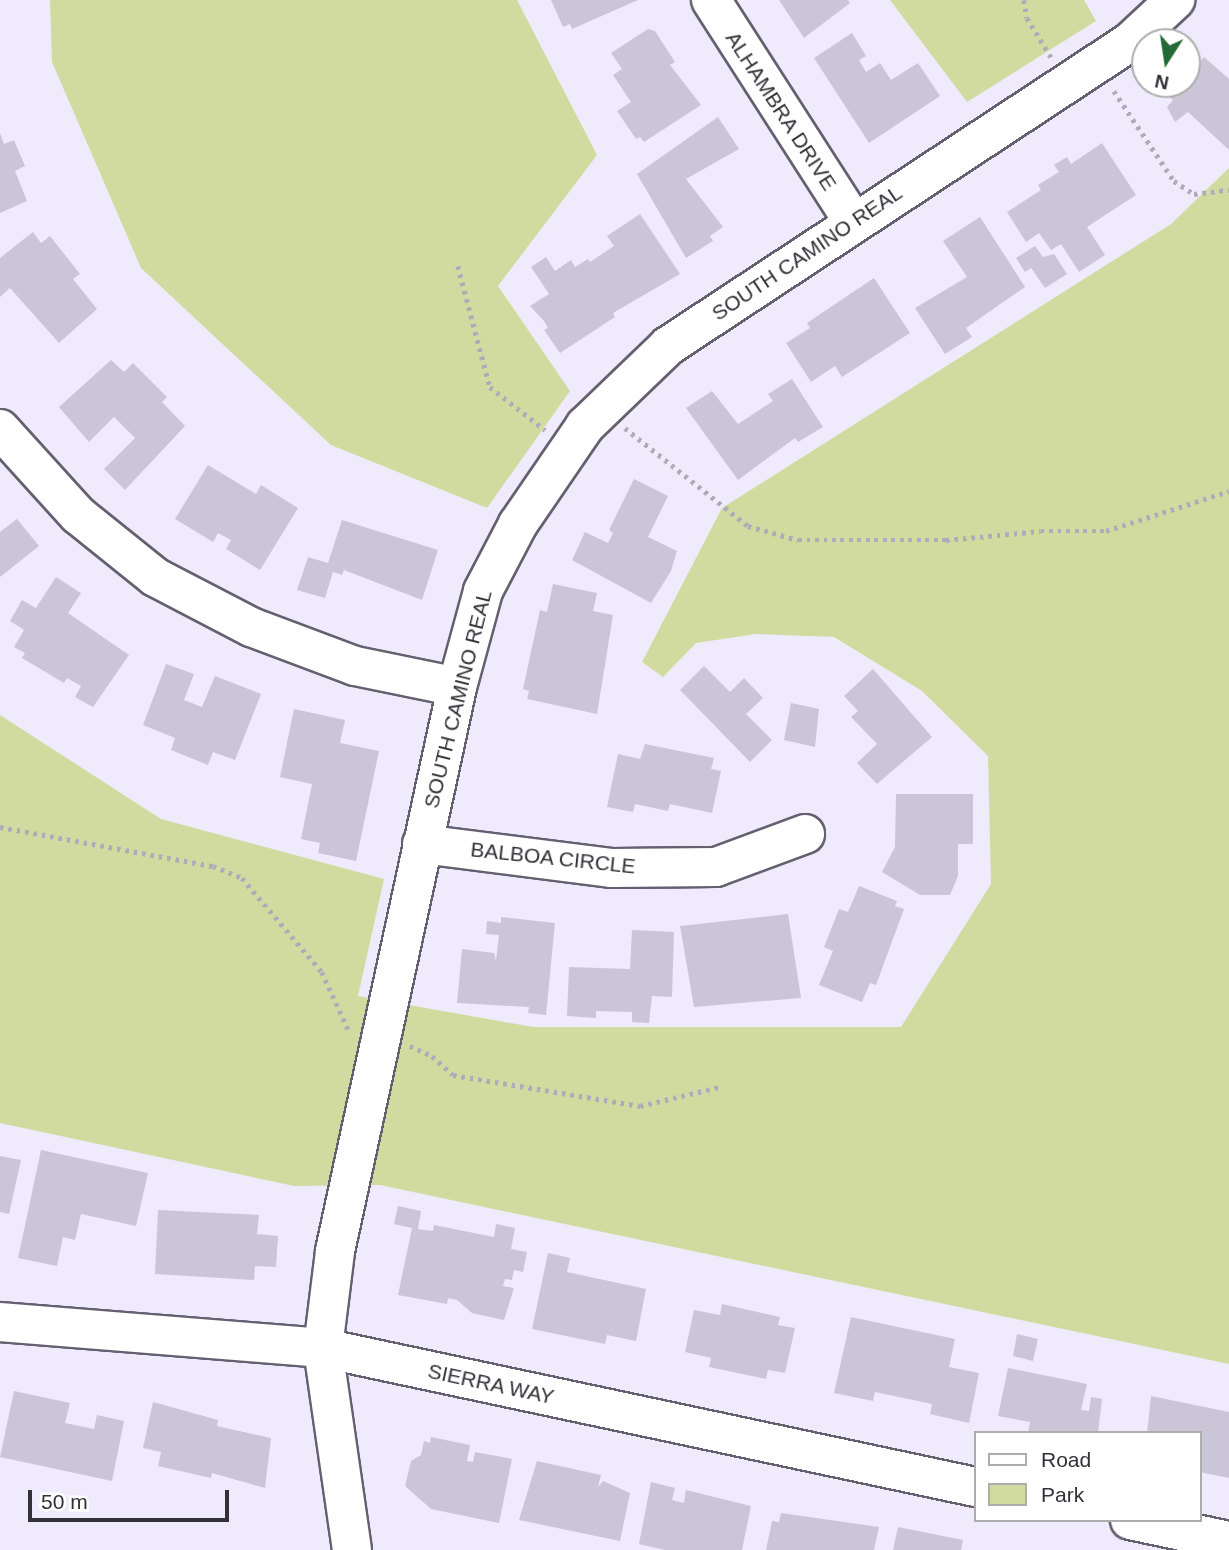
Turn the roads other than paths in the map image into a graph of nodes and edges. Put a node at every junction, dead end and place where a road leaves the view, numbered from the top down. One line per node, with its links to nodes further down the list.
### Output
1 (711, 0): 3 (street, ALHAMBRA DRIVE)
2 (1175, 0): 3 (street, SOUTH CAMINO REAL)
3 (853, 221): 5 (street, SOUTH CAMINO REAL)
4 (0, 429): 5 (street)
5 (457, 687): 7 (street, SOUTH CAMINO REAL)
6 (805, 834): 7 (street, BALBOA CIRCLE)
7 (422, 844): 9 (street, SOUTH CAMINO REAL)
8 (0, 1322): 9 (street, SIERRA WAY)
9 (323, 1348): 10 (street, SIERRA WAY); 13 (street, SOUTH CAMINO REAL)
10 (974, 1487)
11 (1139, 1522): 12 (street)
12 (1229, 1541)
13 (352, 1550)

